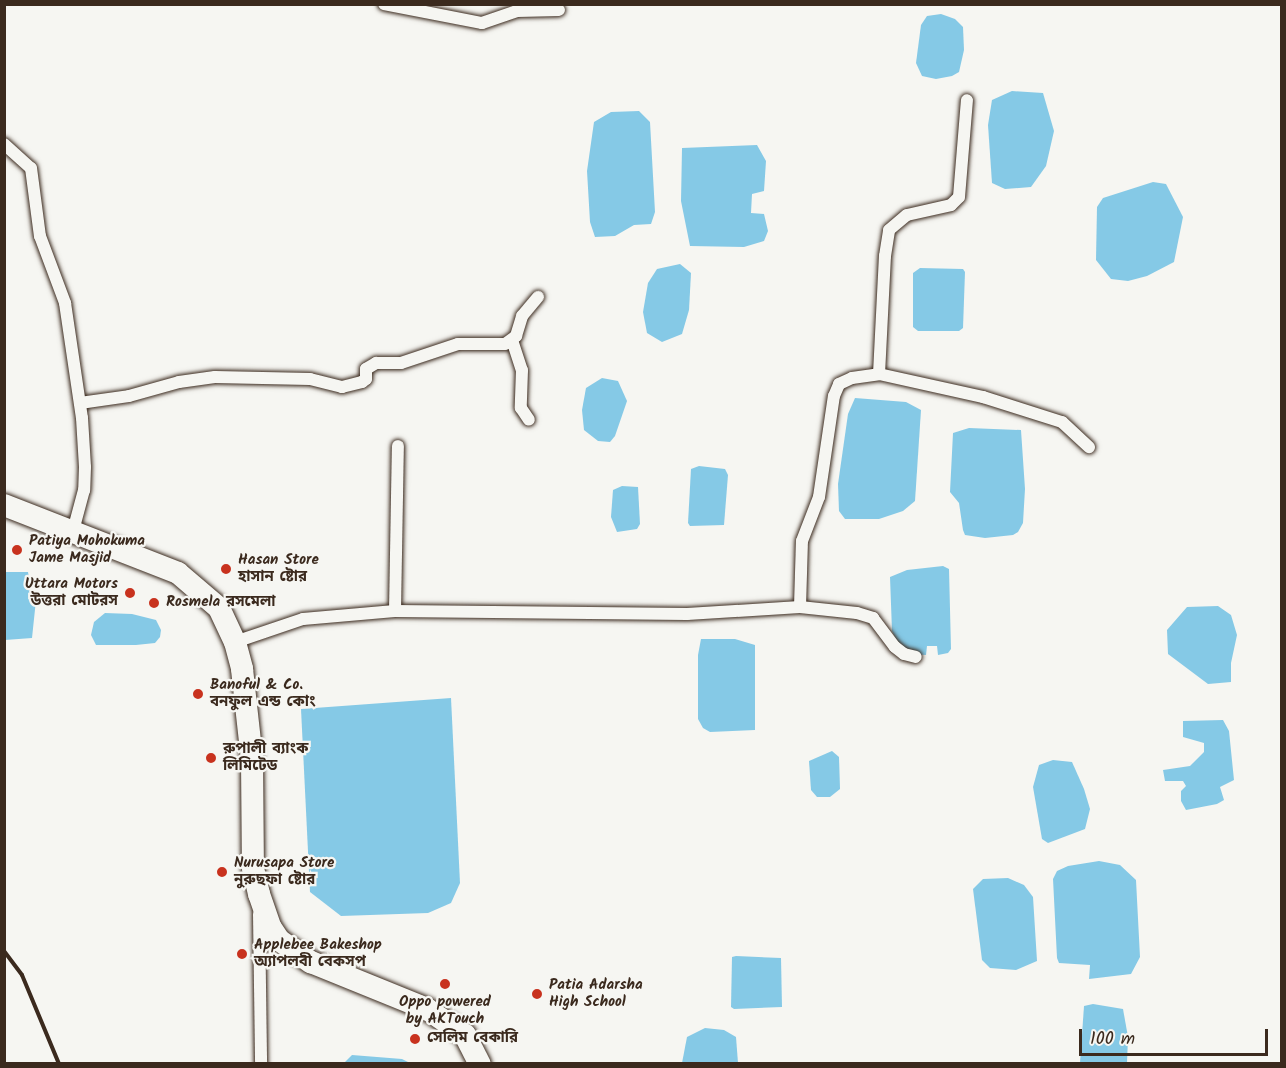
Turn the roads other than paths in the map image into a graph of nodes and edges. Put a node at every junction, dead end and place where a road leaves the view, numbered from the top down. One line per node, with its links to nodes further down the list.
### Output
1 (384, 4): 2 (street)
2 (559, 10)
3 (968, 100): 7 (street)
4 (4, 144): 8 (street)
5 (538, 297): 6 (street)
6 (512, 340): 8 (street); 9 (street)
7 (879, 374): 11 (street); 14 (street)
8 (80, 403): 13 (street)
9 (530, 420)
10 (398, 446): 15 (street)
11 (1089, 447)
12 (4, 505): 13 (highway)
13 (73, 531): 16 (highway)
14 (800, 608): 15 (street); 17 (street)
15 (395, 611): 16 (street)
16 (235, 642): 18 (highway)
17 (916, 657)
18 (259, 894): 19 (street); 20 (highway)
19 (261, 1064)
20 (480, 1064)

